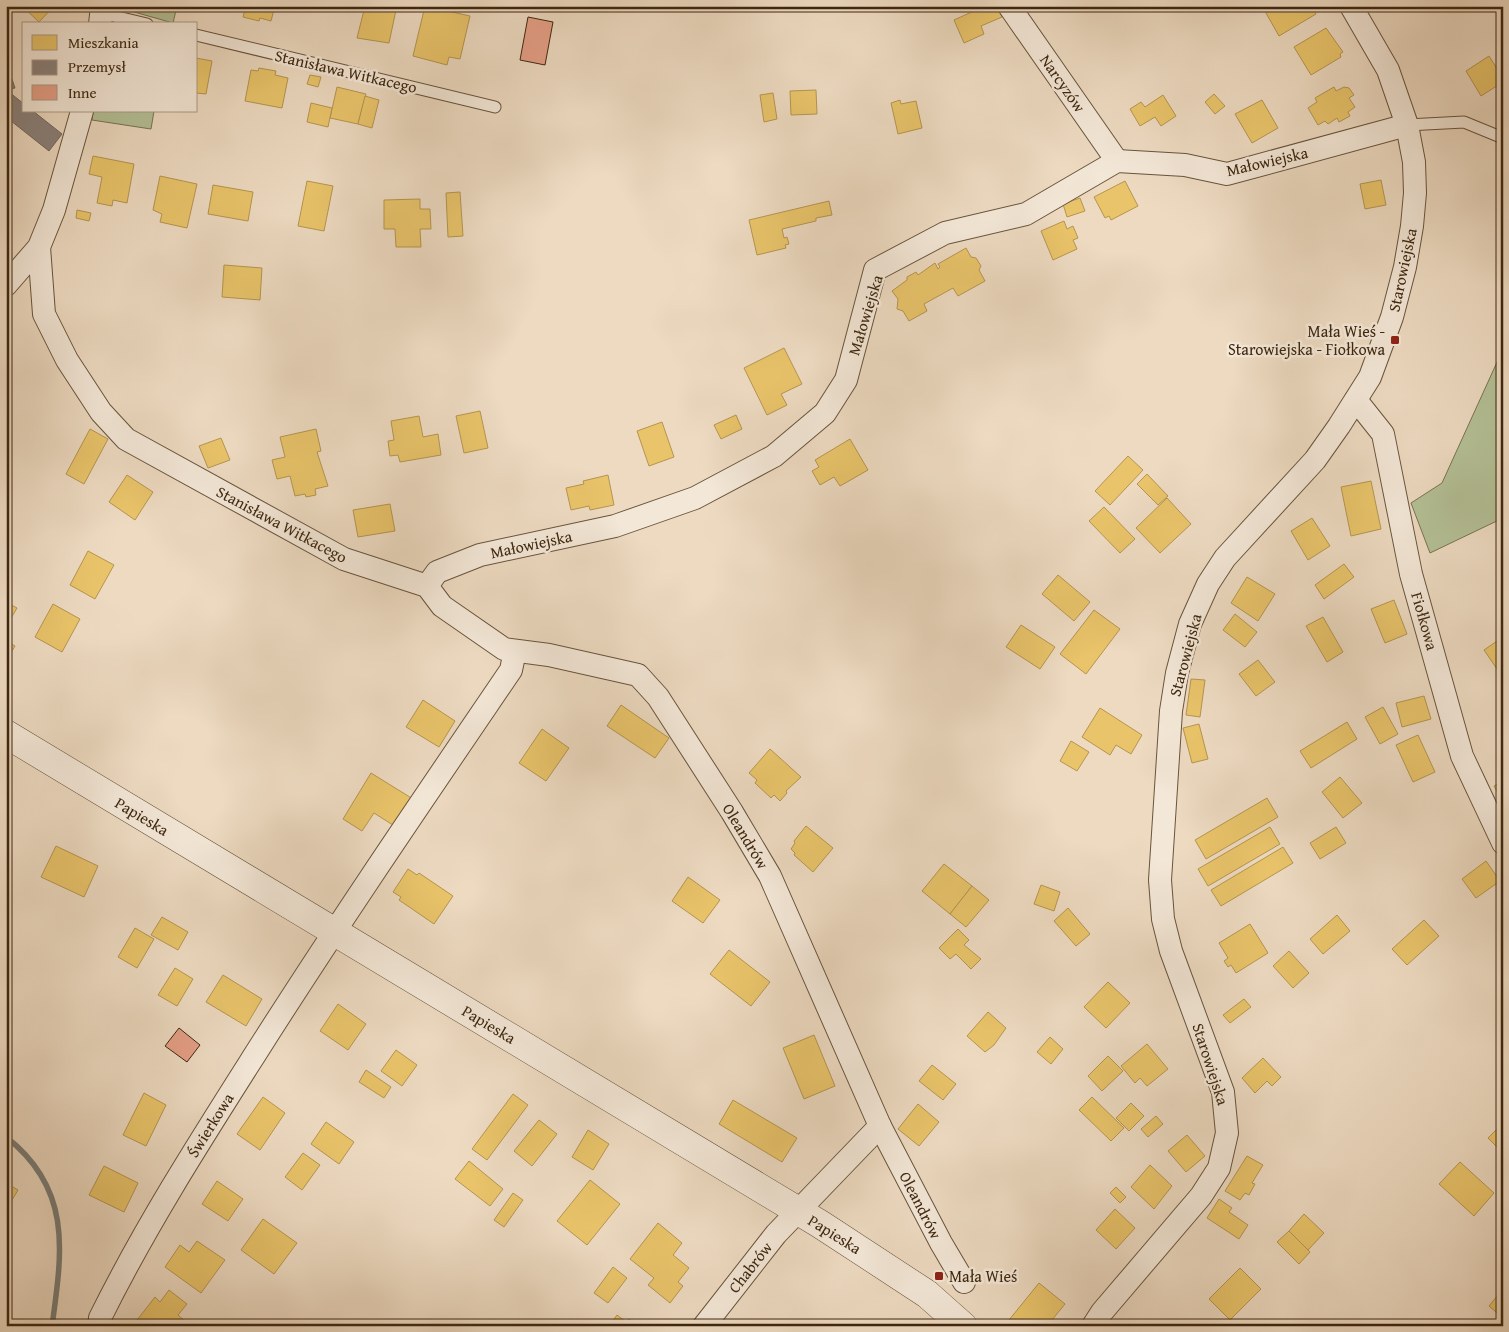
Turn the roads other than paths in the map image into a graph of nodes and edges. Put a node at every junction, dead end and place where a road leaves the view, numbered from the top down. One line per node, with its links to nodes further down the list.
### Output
1 (1009, 6): 10 (street, Narcyzów)
2 (1350, 6): 8 (street, Starowiejska)
3 (101, 14): 4 (lane)
4 (138, 22)
5 (198, 36): 6 (lane, Stanisława Witkacego)
6 (495, 107)
7 (82, 112): 11 (street, Stanisława Witkacego)
8 (1407, 125): 9 (lane); 10 (street, Małowiejska); 13 (street, Starowiejska)
9 (1503, 138)
10 (1116, 161): 14 (street, Małowiejska)
11 (39, 247): 12 (street, Stanisława Witkacego); 14 (street, Stanisława Witkacego)
12 (6, 285)
13 (1356, 400): 17 (street, Fiołkowa); 25 (street, Starowiejska)
14 (427, 586): 15 (street)
15 (515, 651): 18 (street); 19 (street, Oleandrów)
16 (6, 734): 18 (street, Papieska)
17 (1503, 844)
18 (334, 931): 20 (street, Papieska); 22 (street, Świerkowa)
19 (880, 1126): 20 (street); 21 (street, Oleandrów)
20 (799, 1211): 23 (street, Chabrów); 24 (street, Papieska)
21 (964, 1282)
22 (99, 1326)
23 (704, 1326)
24 (963, 1326)
25 (1093, 1326)

